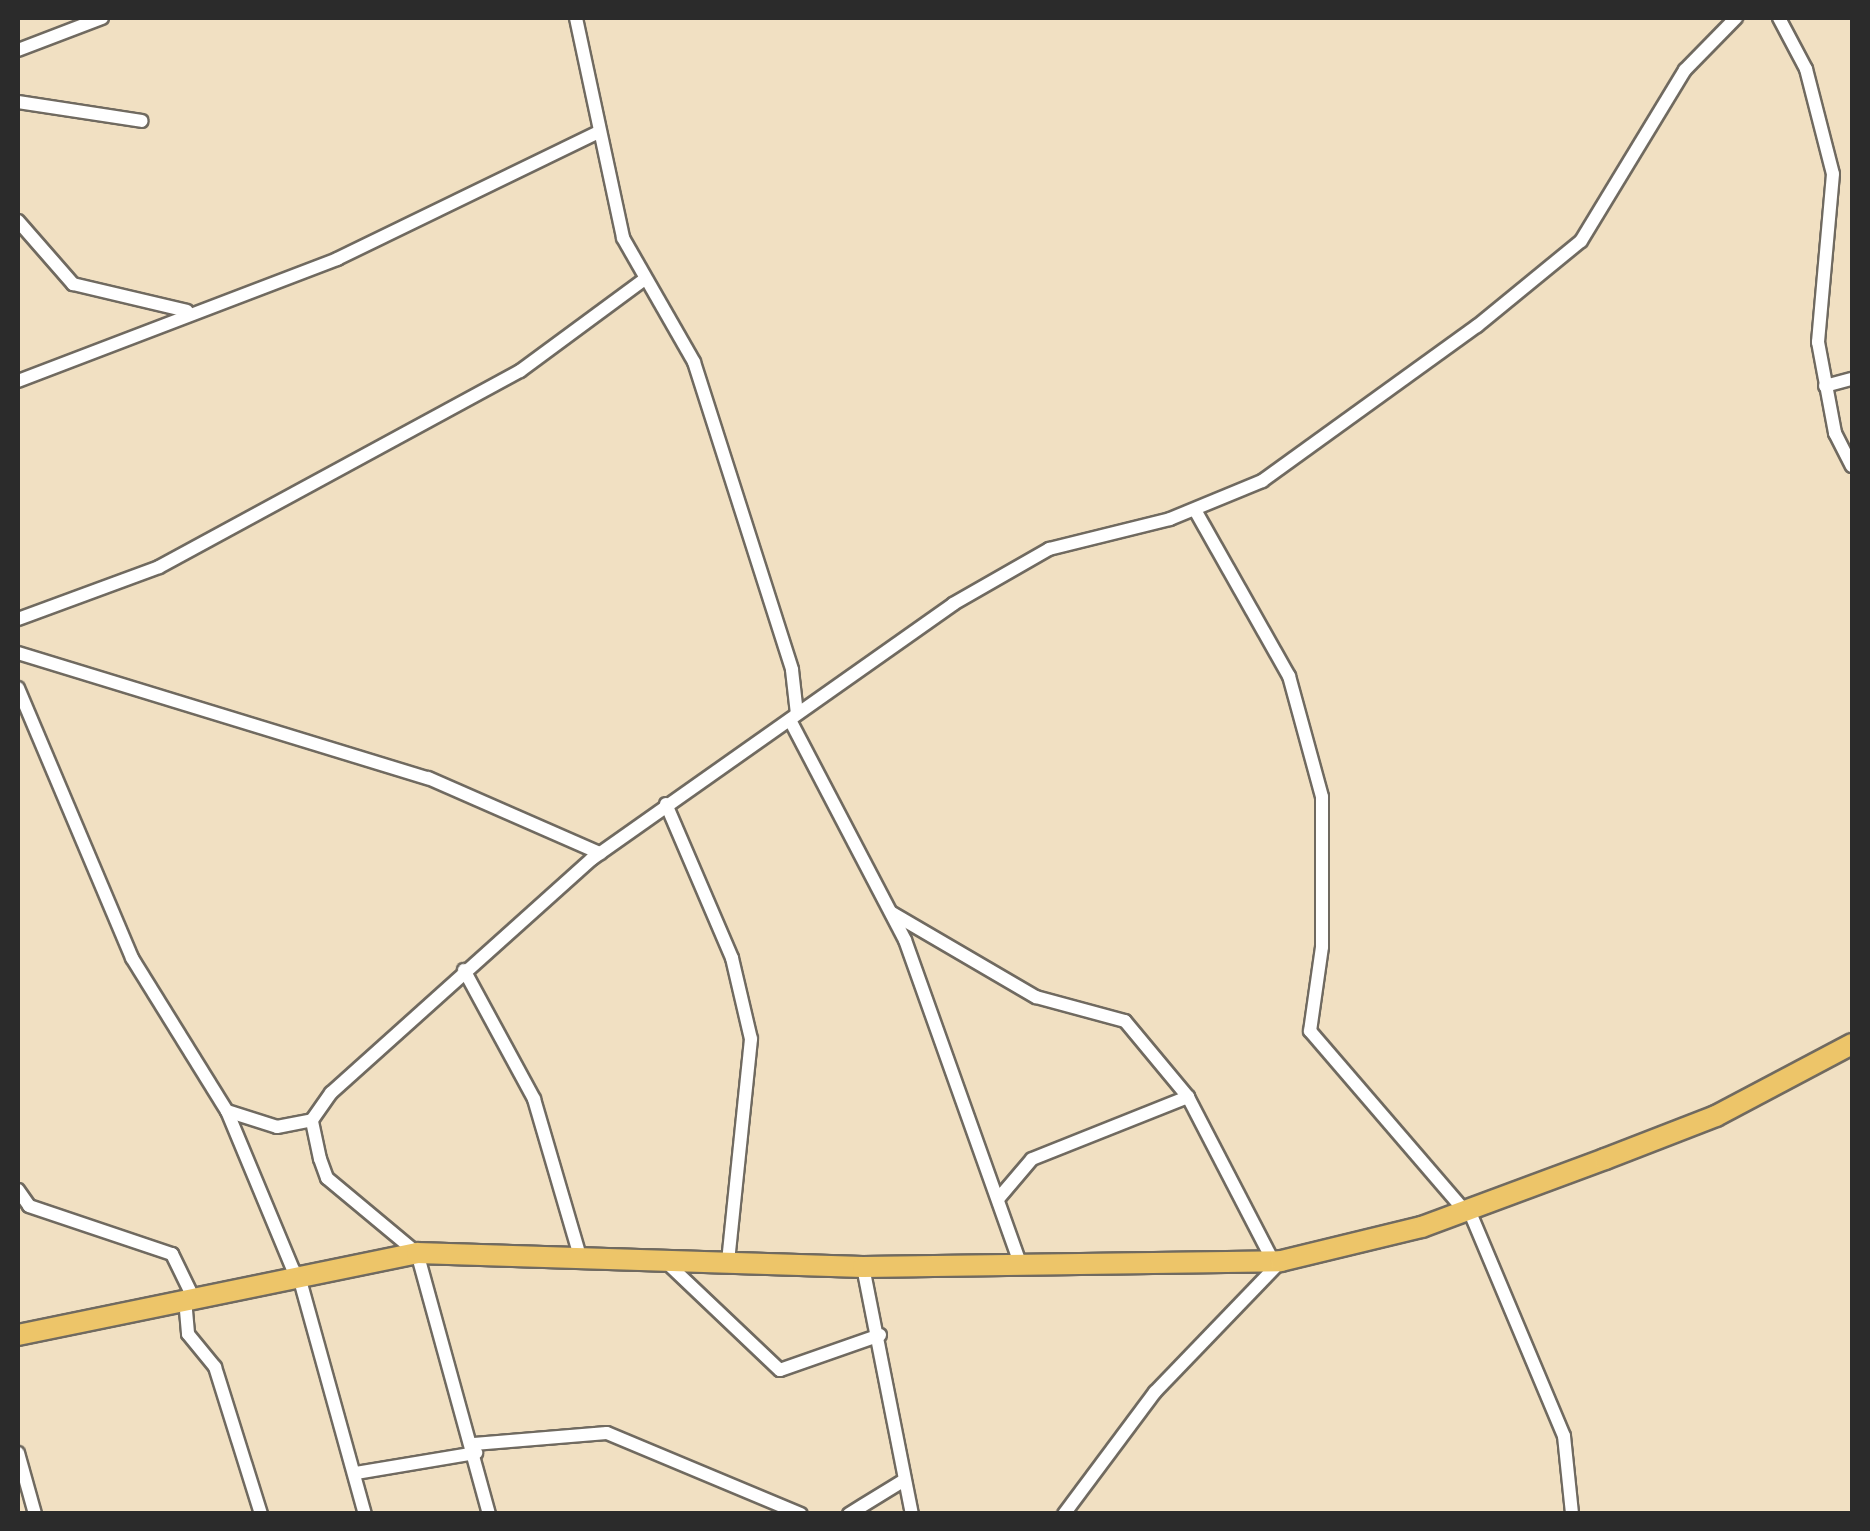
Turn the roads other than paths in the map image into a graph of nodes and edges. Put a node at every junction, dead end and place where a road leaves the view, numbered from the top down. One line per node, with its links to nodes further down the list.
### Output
1 (102, 18): 5 (street)
2 (576, 18): 8 (street)
3 (1736, 18): 16 (street)
4 (1779, 18): 14 (street)
5 (18, 50)
6 (18, 102): 7 (street)
7 (142, 120)
8 (596, 133): 10 (street); 11 (street)
9 (18, 222): 11 (street)
10 (646, 279): 17 (street); 20 (street)
11 (187, 311): 13 (street)
12 (1852, 379): 14 (street)
13 (18, 381)
14 (1824, 386): 15 (street)
15 (1852, 466)
16 (1195, 510): 20 (street); 31 (street)
17 (18, 619)
18 (18, 653): 22 (street)
19 (18, 688): 27 (street)
20 (793, 717): 21 (street); 23 (street)
21 (666, 804): 22 (street); 36 (street)
22 (600, 853): 24 (street)
23 (892, 913): 26 (street); 30 (street)
24 (464, 970): 28 (street); 33 (street)
25 (1852, 1044): 31 (main road)
26 (1188, 1097): 30 (street); 35 (street)
27 (227, 1111): 28 (street); 39 (street)
28 (312, 1120): 32 (street)
29 (18, 1190): 40 (street)
30 (998, 1199): 37 (street)
31 (1467, 1211): 35 (main road); 55 (street)
32 (417, 1253): 33 (main road); 39 (main road); 43 (street)
33 (580, 1256): 34 (main road)
34 (664, 1260): 36 (main road); 42 (street)
35 (1277, 1261): 37 (main road); 54 (street)
36 (728, 1262): 38 (main road)
37 (1021, 1266): 38 (main road)
38 (863, 1267): 42 (street)
39 (296, 1271): 40 (main road); 45 (street)
40 (189, 1298): 41 (main road); 49 (street)
41 (18, 1335)
42 (880, 1335): 46 (street)
43 (475, 1448): 45 (street); 51 (street); 52 (street)
44 (18, 1453): 48 (street)
45 (356, 1473): 50 (street)
46 (902, 1482): 47 (street); 53 (street)
47 (854, 1513)
48 (35, 1514)
49 (261, 1514)
50 (365, 1514)
51 (489, 1514)
52 (800, 1514)
53 (912, 1514)
54 (1064, 1514)
55 (1572, 1514)

